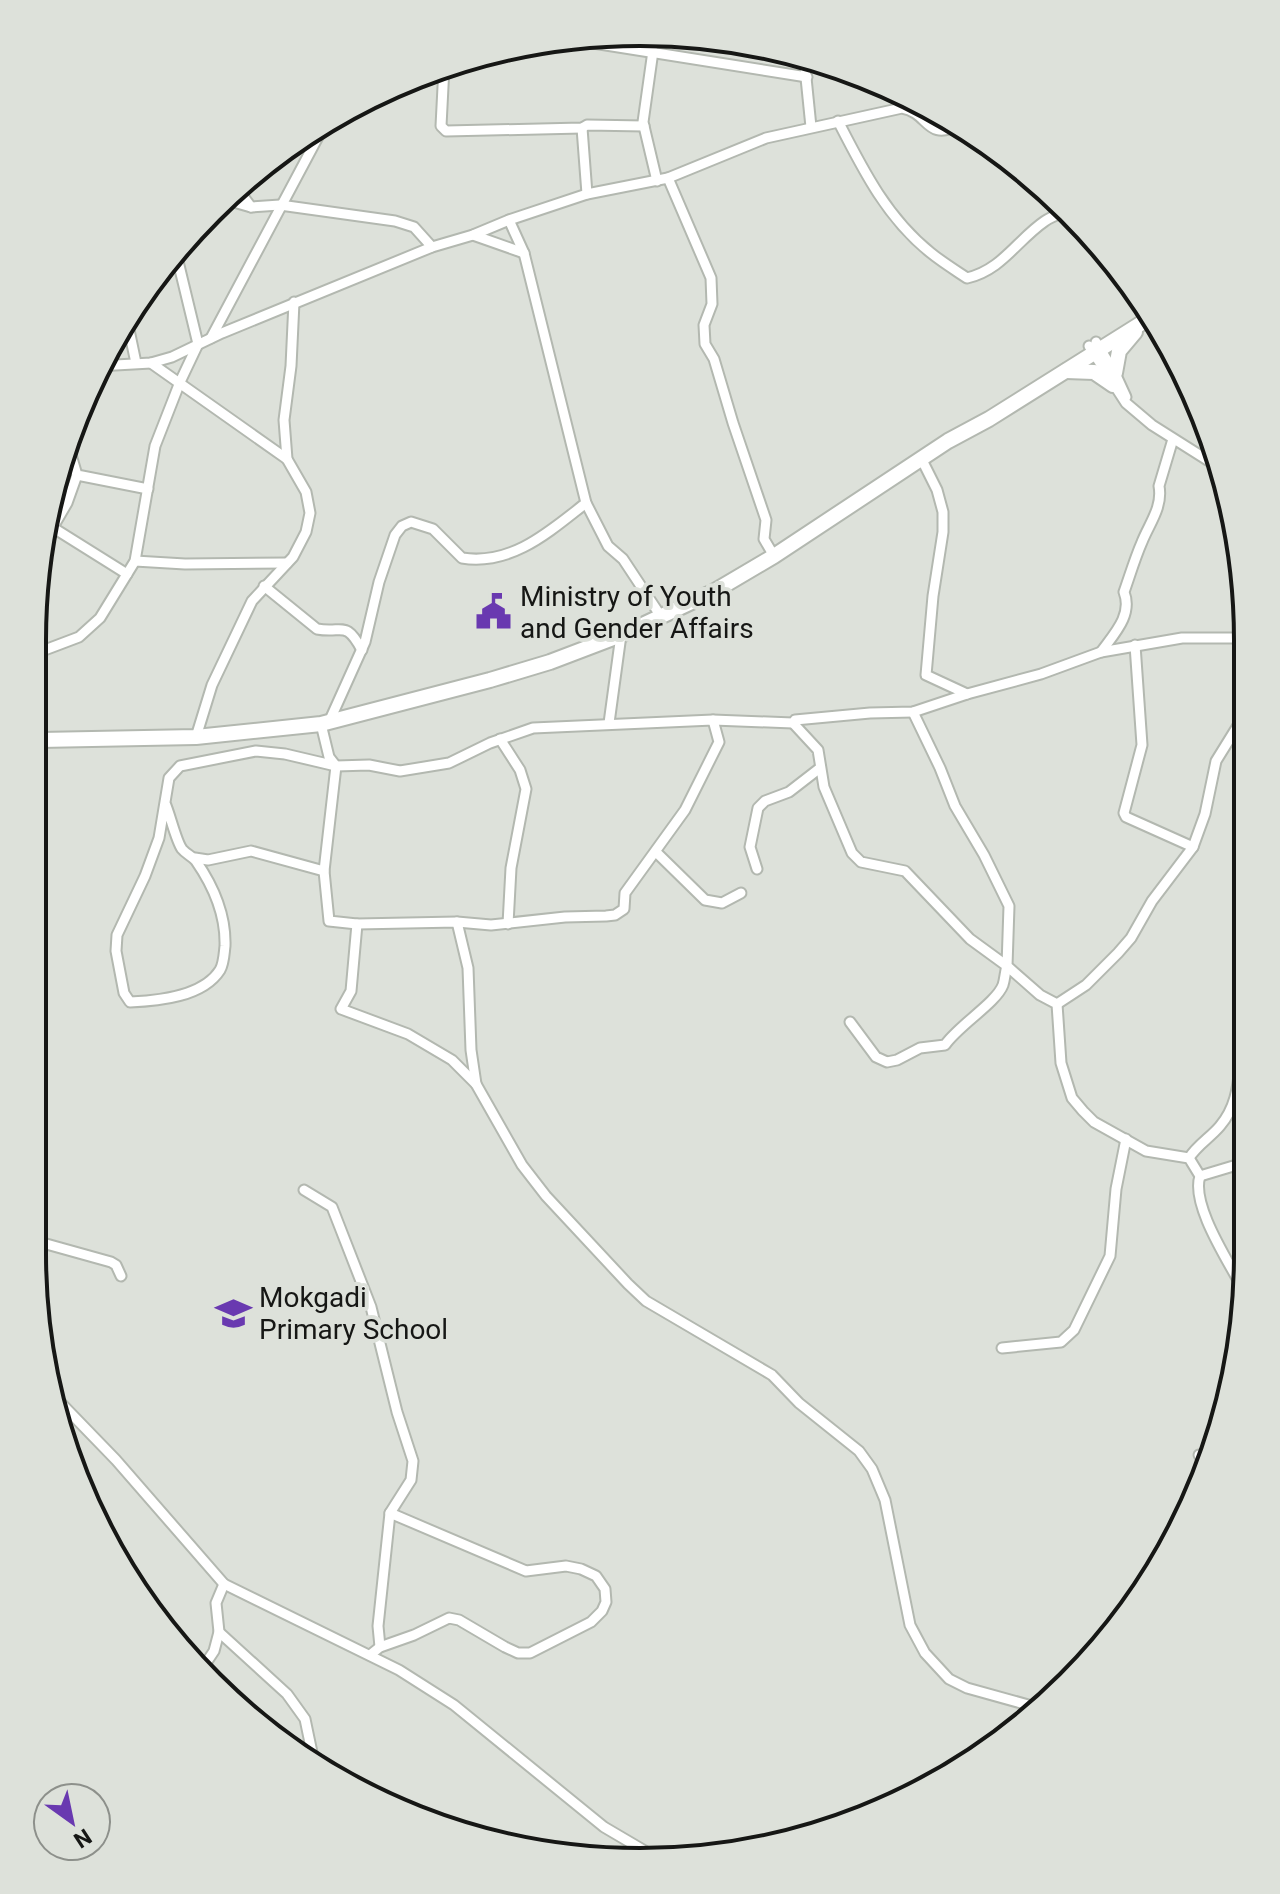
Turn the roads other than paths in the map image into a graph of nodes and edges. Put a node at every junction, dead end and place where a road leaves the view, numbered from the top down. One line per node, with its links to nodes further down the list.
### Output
1 (621, 46): 2 (street)
2 (653, 51): 4 (street); 9 (street)
3 (807, 70): 4 (street)
4 (807, 77): 10 (street)
5 (443, 80): 11 (street)
6 (905, 108): 8 (street)
7 (906, 109): 12 (street)
8 (838, 121): 10 (street); 21 (street)
9 (644, 126): 11 (street); 15 (street)
10 (811, 127): 14 (street)
11 (582, 128): 16 (street)
12 (947, 132)
13 (313, 144): 19 (street)
14 (668, 178): 15 (street); 54 (street)
15 (657, 181): 16 (street)
16 (587, 194): 22 (street)
17 (244, 197): 20 (street)
18 (237, 203): 20 (street)
19 (280, 205): 20 (street); 24 (street); 32 (street)
20 (251, 207)
21 (1056, 216)
22 (509, 220): 23 (street); 25 (street)
23 (473, 235): 24 (street); 25 (street)
24 (432, 247): 27 (street)
25 (524, 253): 51 (street)
26 (179, 265): 33 (street)
27 (294, 302): 32 (street); 47 (street)
28 (1139, 318): 34 (highway)
29 (1141, 322): 34 (highway)
30 (1143, 325): 39 (highway)
31 (130, 336): 35 (street)
32 (211, 338): 33 (street)
33 (198, 344): 36 (street); 40 (street)
34 (1094, 347): 38 (highway); 39 (street); 43 (highway)
35 (136, 363): 36 (street); 37 (street)
36 (151, 363): 40 (street)
37 (114, 365)
38 (1064, 371): 39 (highway); 43 (highway)
39 (1114, 379): 41 (street)
40 (180, 382): 47 (street); 50 (street)
41 (1131, 408): 42 (street); 44 (street)
42 (1173, 439): 46 (street); 65 (street)
43 (948, 441): 45 (highway)
44 (1205, 457)
45 (921, 458): 54 (highway); 66 (street)
46 (1205, 458)
47 (287, 459): 56 (street)
48 (73, 463): 49 (street)
49 (77, 475): 50 (street); 52 (street)
50 (148, 489): 55 (street)
51 (586, 503): 59 (street); 64 (street)
52 (60, 511)
53 (56, 530): 57 (street)
54 (774, 556): 59 (highway)
55 (135, 561): 56 (street); 57 (street)
56 (287, 563): 58 (street)
57 (127, 574): 63 (street)
58 (264, 586): 64 (street); 73 (street)
59 (662, 618): 60 (highway)
60 (621, 635): 69 (highway); 70 (street)
61 (1234, 638): 62 (street)
62 (1135, 645): 65 (street); 79 (street)
63 (46, 649)
64 (362, 650): 69 (street)
65 (1101, 652): 66 (street)
66 (967, 694): 67 (street)
67 (913, 712): 71 (street); 88 (street)
68 (713, 720): 70 (street); 71 (street); 80 (street)
69 (325, 723): 73 (highway); 76 (street)
70 (609, 723): 75 (street)
71 (793, 723): 77 (street)
72 (1234, 732): 79 (street)
73 (196, 737): 74 (highway)
74 (46, 739)
75 (500, 739): 76 (street); 87 (street)
76 (336, 766): 78 (street); 83 (street)
77 (820, 768): 82 (street); 88 (street)
78 (165, 803): 81 (street); 81 (street)
79 (1193, 847): 89 (street)
80 (656, 852): 84 (street); 87 (street)
81 (195, 858): 83 (street)
82 (757, 869)
83 (324, 871): 86 (street)
84 (741, 893)
85 (457, 922): 86 (street); 87 (street); 91 (street)
86 (357, 924): 91 (street)
87 (508, 924)
88 (1007, 966): 89 (street); 90 (street)
89 (1057, 1004): 93 (street)
90 (850, 1022)
91 (476, 1084): 109 (street)
92 (1234, 1102): 94 (street)
93 (1126, 1139): 94 (street); 101 (street)
94 (1189, 1158): 96 (street)
95 (1234, 1166): 96 (street)
96 (1200, 1176): 99 (street)
97 (304, 1190): 103 (street)
98 (46, 1244): 100 (street)
99 (1234, 1272)
100 (121, 1276)
101 (1002, 1348)
102 (66, 1409): 104 (street)
103 (390, 1513): 106 (street); 106 (street)
104 (224, 1584): 105 (street); 107 (street)
105 (219, 1632): 108 (street); 110 (street)
106 (380, 1647): 107 (street)
107 (370, 1655): 111 (street)
108 (207, 1661)
109 (1027, 1705)
110 (311, 1749)
111 (640, 1848)

